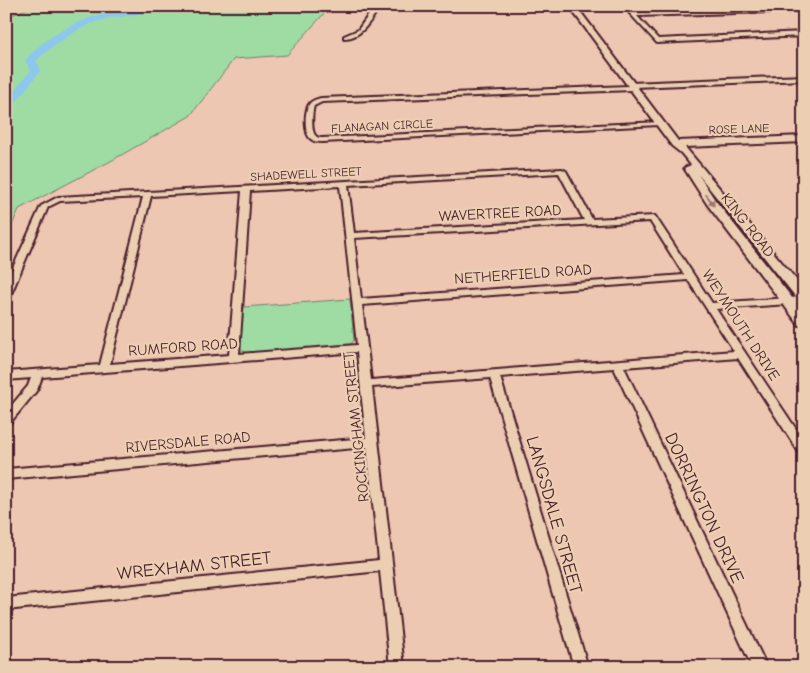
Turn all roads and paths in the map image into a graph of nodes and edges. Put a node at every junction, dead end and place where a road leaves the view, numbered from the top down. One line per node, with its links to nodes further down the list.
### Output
1 (378, 6): 7 (street)
2 (572, 6): 9 (street, KING ROAD)
3 (625, 6): 5 (street)
4 (804, 9): 5 (street)
5 (634, 15): 6 (street)
6 (804, 34)
7 (346, 37)
8 (804, 78): 9 (street)
9 (631, 86): 10 (street, KING ROAD); 10 (street, FLANAGAN CIRCLE)
10 (660, 123): 12 (street, KING ROAD)
11 (804, 139): 12 (street, ROSE LANE)
12 (675, 144): 18 (street, KING ROAD); 20 (street, KING ROAD, one-way to 20)
13 (344, 183): 14 (street, SHADEWELL STREET); 17 (street, SHADEWELL STREET); 19 (street, ROCKINGHAM STREET)
14 (246, 188): 15 (street, SHADEWELL STREET); 30 (street)
15 (148, 194): 22 (street, SHADEWELL STREET); 32 (street)
16 (652, 218): 17 (street, WAVERTREE ROAD); 21 (street, WEYMOUTH DRIVE)
17 (589, 221): 19 (street, WAVERTREE ROAD)
18 (753, 235): 20 (street); 23 (street, KING ROAD)
19 (351, 236): 25 (street, ROCKINGHAM STREET)
20 (738, 236): 24 (street, KING ROAD)
21 (692, 277): 25 (street, NETHERFIELD ROAD); 26 (street, WEYMOUTH DRIVE)
22 (6, 294)
23 (804, 299): 24 (street)
24 (788, 301): 26 (street); 27 (street, KING ROAD)
25 (357, 302): 28 (street, ROCKINGHAM STREET)
26 (711, 306): 29 (street, WEYMOUTH DRIVE)
27 (804, 322)
28 (362, 348): 30 (street, RUMFORD ROAD); 36 (street, ROCKINGHAM STREET)
29 (742, 354): 31 (street); 39 (street, WEYMOUTH DRIVE)
30 (234, 358): 32 (street, RUMFORD ROAD)
31 (617, 364): 34 (street); 45 (street, DORRINGTON DRIVE)
32 (104, 368): 33 (street, RUMFORD ROAD)
33 (38, 373): 35 (street, RUMFORD ROAD); 37 (street)
34 (494, 374): 36 (street); 44 (street, LANGSDALE STREET)
35 (6, 376)
36 (366, 384): 38 (street, ROCKINGHAM STREET)
37 (6, 420)
38 (373, 442): 40 (street, RIVERSDALE ROAD); 41 (street, ROCKINGHAM STREET)
39 (804, 450)
40 (6, 474)
41 (386, 565): 42 (street, WREXHAM STREET); 43 (street, ROCKINGHAM STREET)
42 (6, 604)
43 (397, 667)
44 (580, 667)
45 (760, 667)

